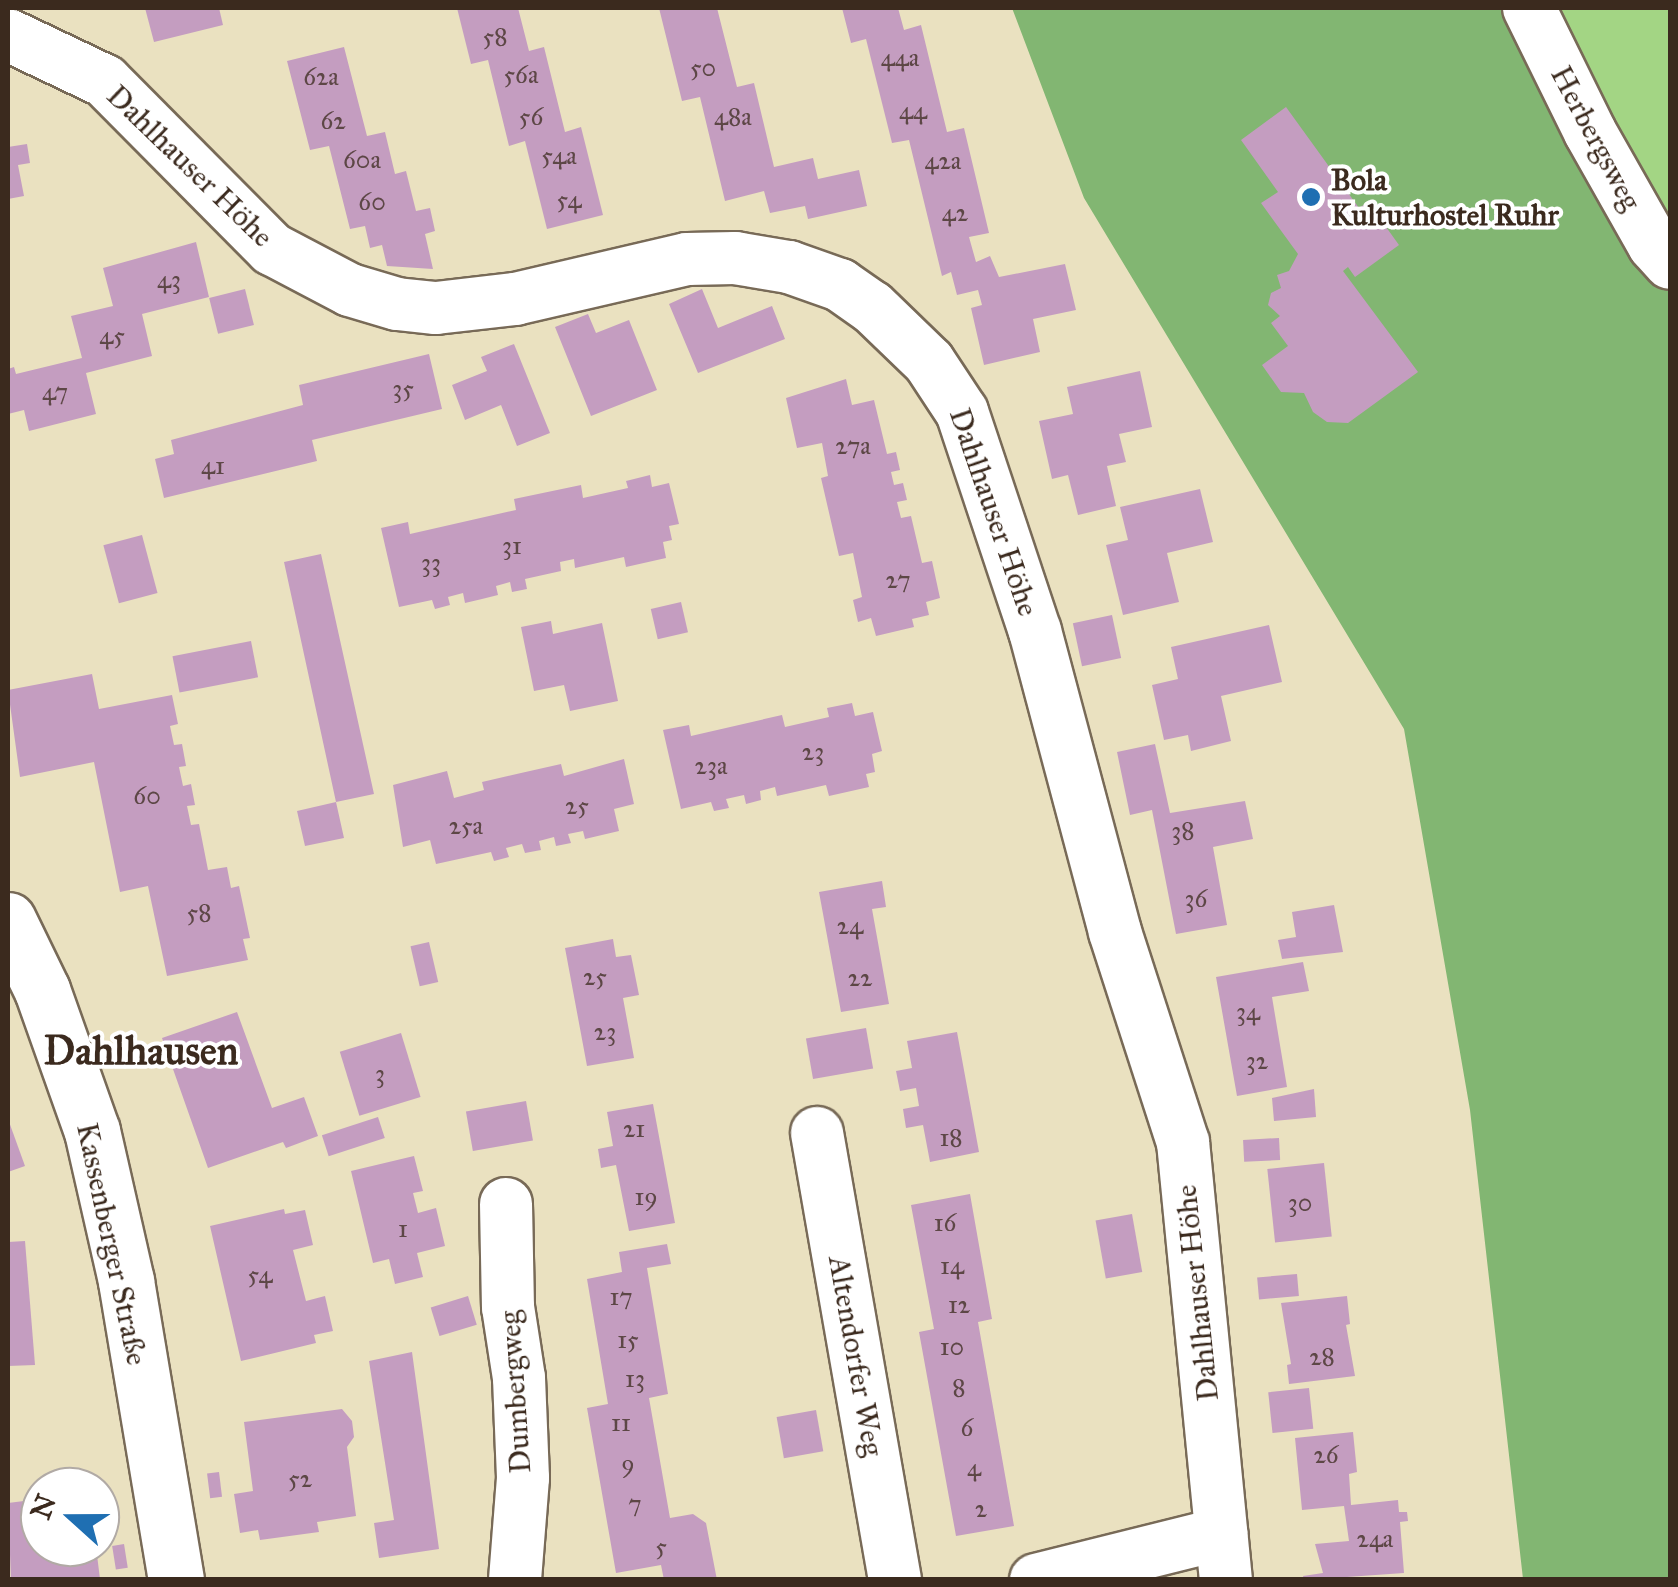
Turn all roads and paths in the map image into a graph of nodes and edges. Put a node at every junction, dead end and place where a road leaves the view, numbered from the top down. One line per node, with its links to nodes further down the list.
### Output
1 (1530, 8): 3 (street, Herbergsweg)
2 (8, 35): 7 (street, Dahlhauser Höhe)
3 (1670, 263)
4 (8, 920): 8 (street, Kassenberger Straße)
5 (818, 1132): 10 (street, Altendorfer Weg)
6 (506, 1204): 9 (street, Dumbergweg)
7 (1223, 1557): 11 (street)
8 (176, 1580)
9 (515, 1580)
10 (895, 1580)
11 (1036, 1580)

